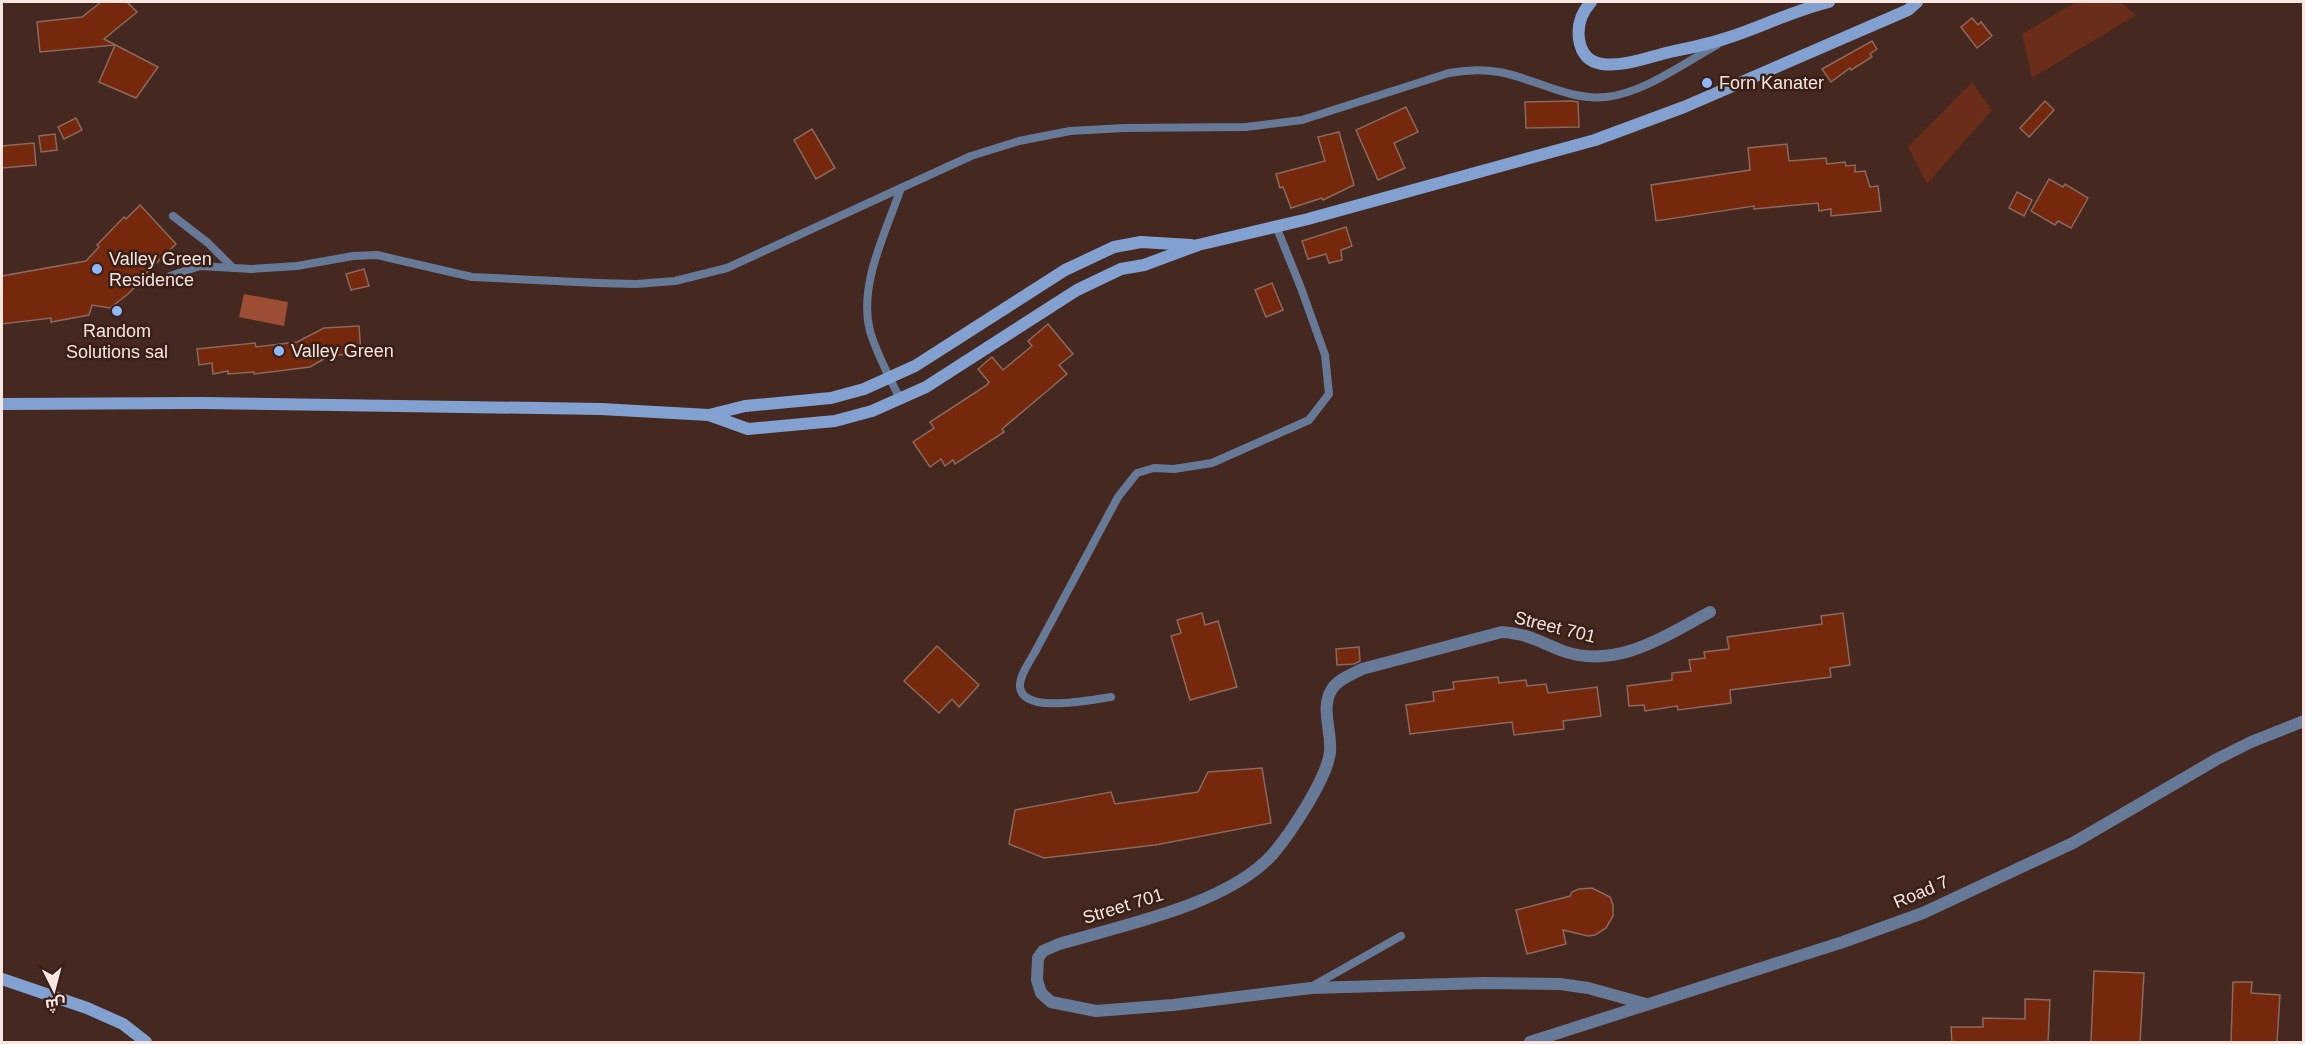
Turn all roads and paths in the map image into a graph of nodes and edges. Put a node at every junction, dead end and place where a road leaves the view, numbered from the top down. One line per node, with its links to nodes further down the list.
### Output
1 (1591, 2): 4 (street)
2 (1828, 2): 4 (street)
3 (1917, 2): 7 (street)
4 (1731, 37): 5 (lane)
5 (901, 188): 9 (lane); 11 (lane)
6 (173, 216): 9 (lane)
7 (1276, 226): 8 (street); 16 (lane)
8 (1198, 245): 11 (street); 12 (street)
9 (233, 268): 10 (lane)
10 (171, 276)
11 (890, 378): 12 (lane); 14 (street)
12 (900, 399): 14 (street)
13 (2, 404): 14 (street)
14 (709, 415)
15 (1710, 612): 20 (street, Street 701)
16 (1111, 697)
17 (2304, 721): 21 (street, Road 7)
18 (1401, 936): 20 (lane)
19 (2, 979): 22 (street)
20 (1311, 988): 21 (street, Street 701)
21 (1647, 1004): 23 (street, Road 7)
22 (146, 1042)
23 (1530, 1042)

